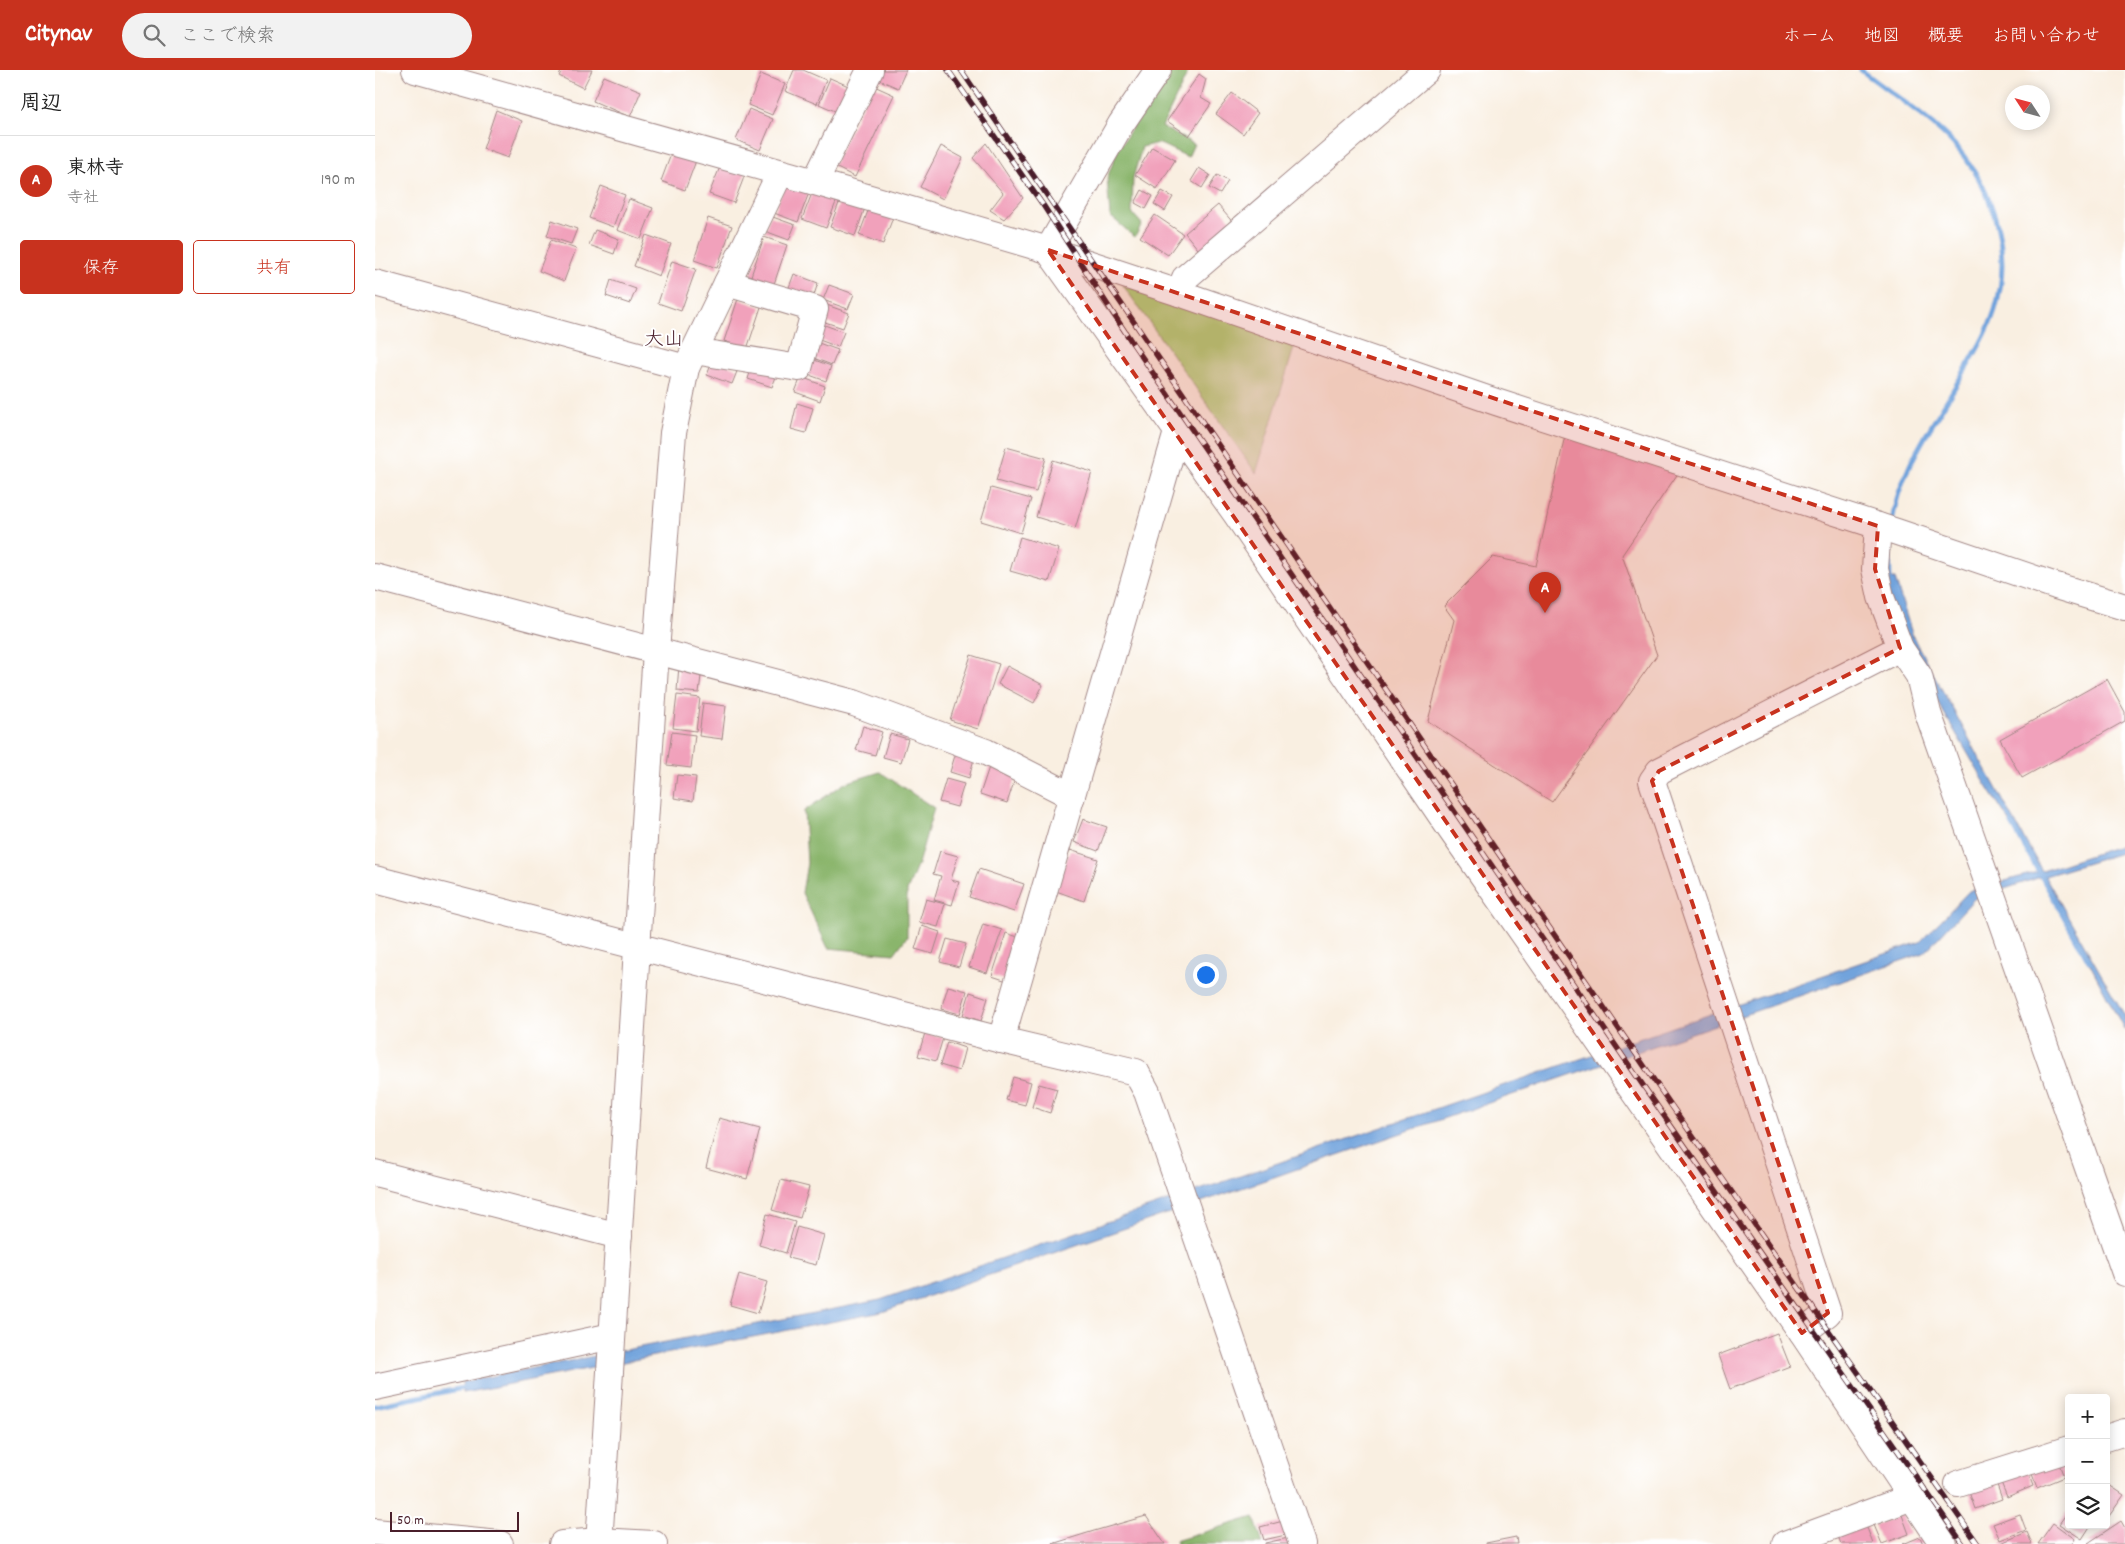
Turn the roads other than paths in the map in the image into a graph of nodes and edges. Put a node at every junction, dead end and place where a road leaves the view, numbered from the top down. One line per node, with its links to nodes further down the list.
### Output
1 (415, 70): 5 (street)
2 (869, 70): 6 (street)
3 (1158, 70): 7 (street)
4 (1427, 70): 10 (street)
5 (781, 173): 6 (street); 9 (street)
6 (815, 182): 7 (street)
7 (1048, 250): 10 (street); 12 (street)
8 (375, 283): 11 (street)
9 (727, 283): 11 (street); 11 (street)
10 (1179, 293): 13 (street)
11 (690, 360): 17 (street)
12 (1177, 432): 18 (street); 25 (street)
13 (1878, 526): 15 (street); 16 (street)
14 (375, 577): 17 (street)
15 (2125, 607)
16 (1900, 648): 24 (street); 25 (street)
17 (656, 651): 18 (street); 20 (street)
18 (1072, 796): 21 (street)
19 (375, 879): 20 (street)
20 (637, 947): 21 (street); 23 (street)
21 (1001, 1040): 38 (street)
22 (375, 1173): 23 (street)
23 (619, 1236): 26 (street)
24 (2125, 1273)
25 (1802, 1333): 32 (street)
26 (612, 1336): 27 (street); 34 (street)
27 (375, 1387)
28 (2125, 1432): 29 (street)
29 (2110, 1437)
30 (2065, 1450): 31 (street)
31 (1958, 1484)
32 (1912, 1497): 39 (street); 40 (street)
33 (375, 1532): 35 (street)
34 (599, 1542): 36 (street); 37 (street)
35 (500, 1544)
36 (562, 1544)
37 (654, 1544)
38 (1302, 1544)
39 (1785, 1544)
40 (1943, 1544)

